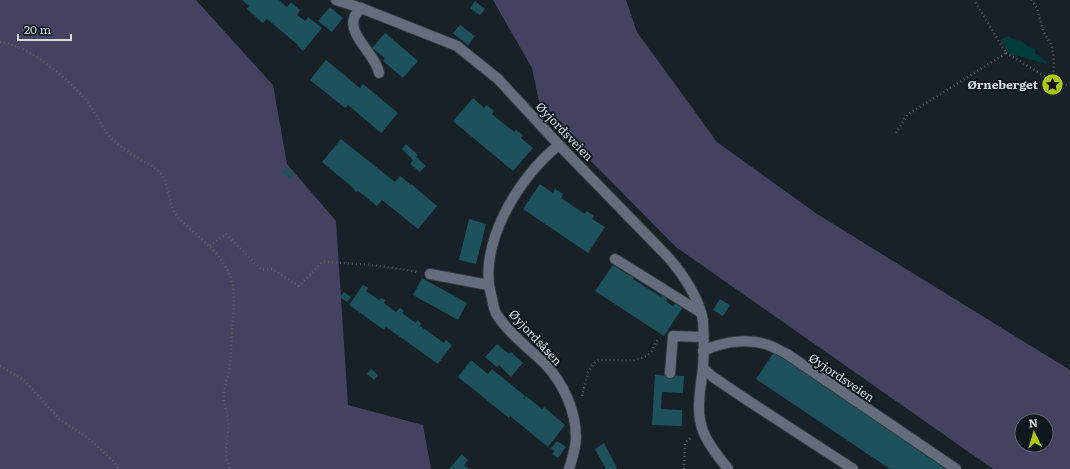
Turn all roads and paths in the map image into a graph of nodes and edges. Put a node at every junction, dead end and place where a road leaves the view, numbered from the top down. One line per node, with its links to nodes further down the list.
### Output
1 (336, 0): 4 (street, Øyjordsveien)
2 (974, 0): 6 (path)
3 (1031, 0): 8 (path)
4 (362, 8): 7 (street); 11 (street, Øyjordsveien)
5 (0, 42): 12 (path)
6 (1006, 53): 8 (path); 10 (path)
7 (379, 73)
8 (1053, 81): 9 (path)
9 (1070, 86)
10 (896, 133)
11 (559, 145): 15 (street, Øyjordsåsen); 16 (street, Øyjordsveien)
12 (210, 246): 14 (path); 26 (path)
13 (615, 259): 16 (street)
14 (430, 274): 15 (street)
15 (488, 285): 27 (street, Øyjordsåsen)
16 (700, 312): 18 (street, Øyjordsveien)
17 (674, 336): 18 (street); 22 (street); 23 (path)
18 (703, 337): 19 (street, Øyjordsveien)
19 (703, 352): 21 (street, Øyjordsveien); 31 (street, Øyjordsveien)
20 (0, 366): 25 (path)
21 (703, 368): 24 (street, Øyjordsveien); 30 (street)
22 (670, 373)
23 (581, 403)
24 (703, 431): 28 (path); 29 (street, Øyjordsveien)
25 (119, 469)
26 (231, 469)
27 (569, 469)
28 (684, 469)
29 (728, 469)
30 (852, 469)
31 (956, 469)

